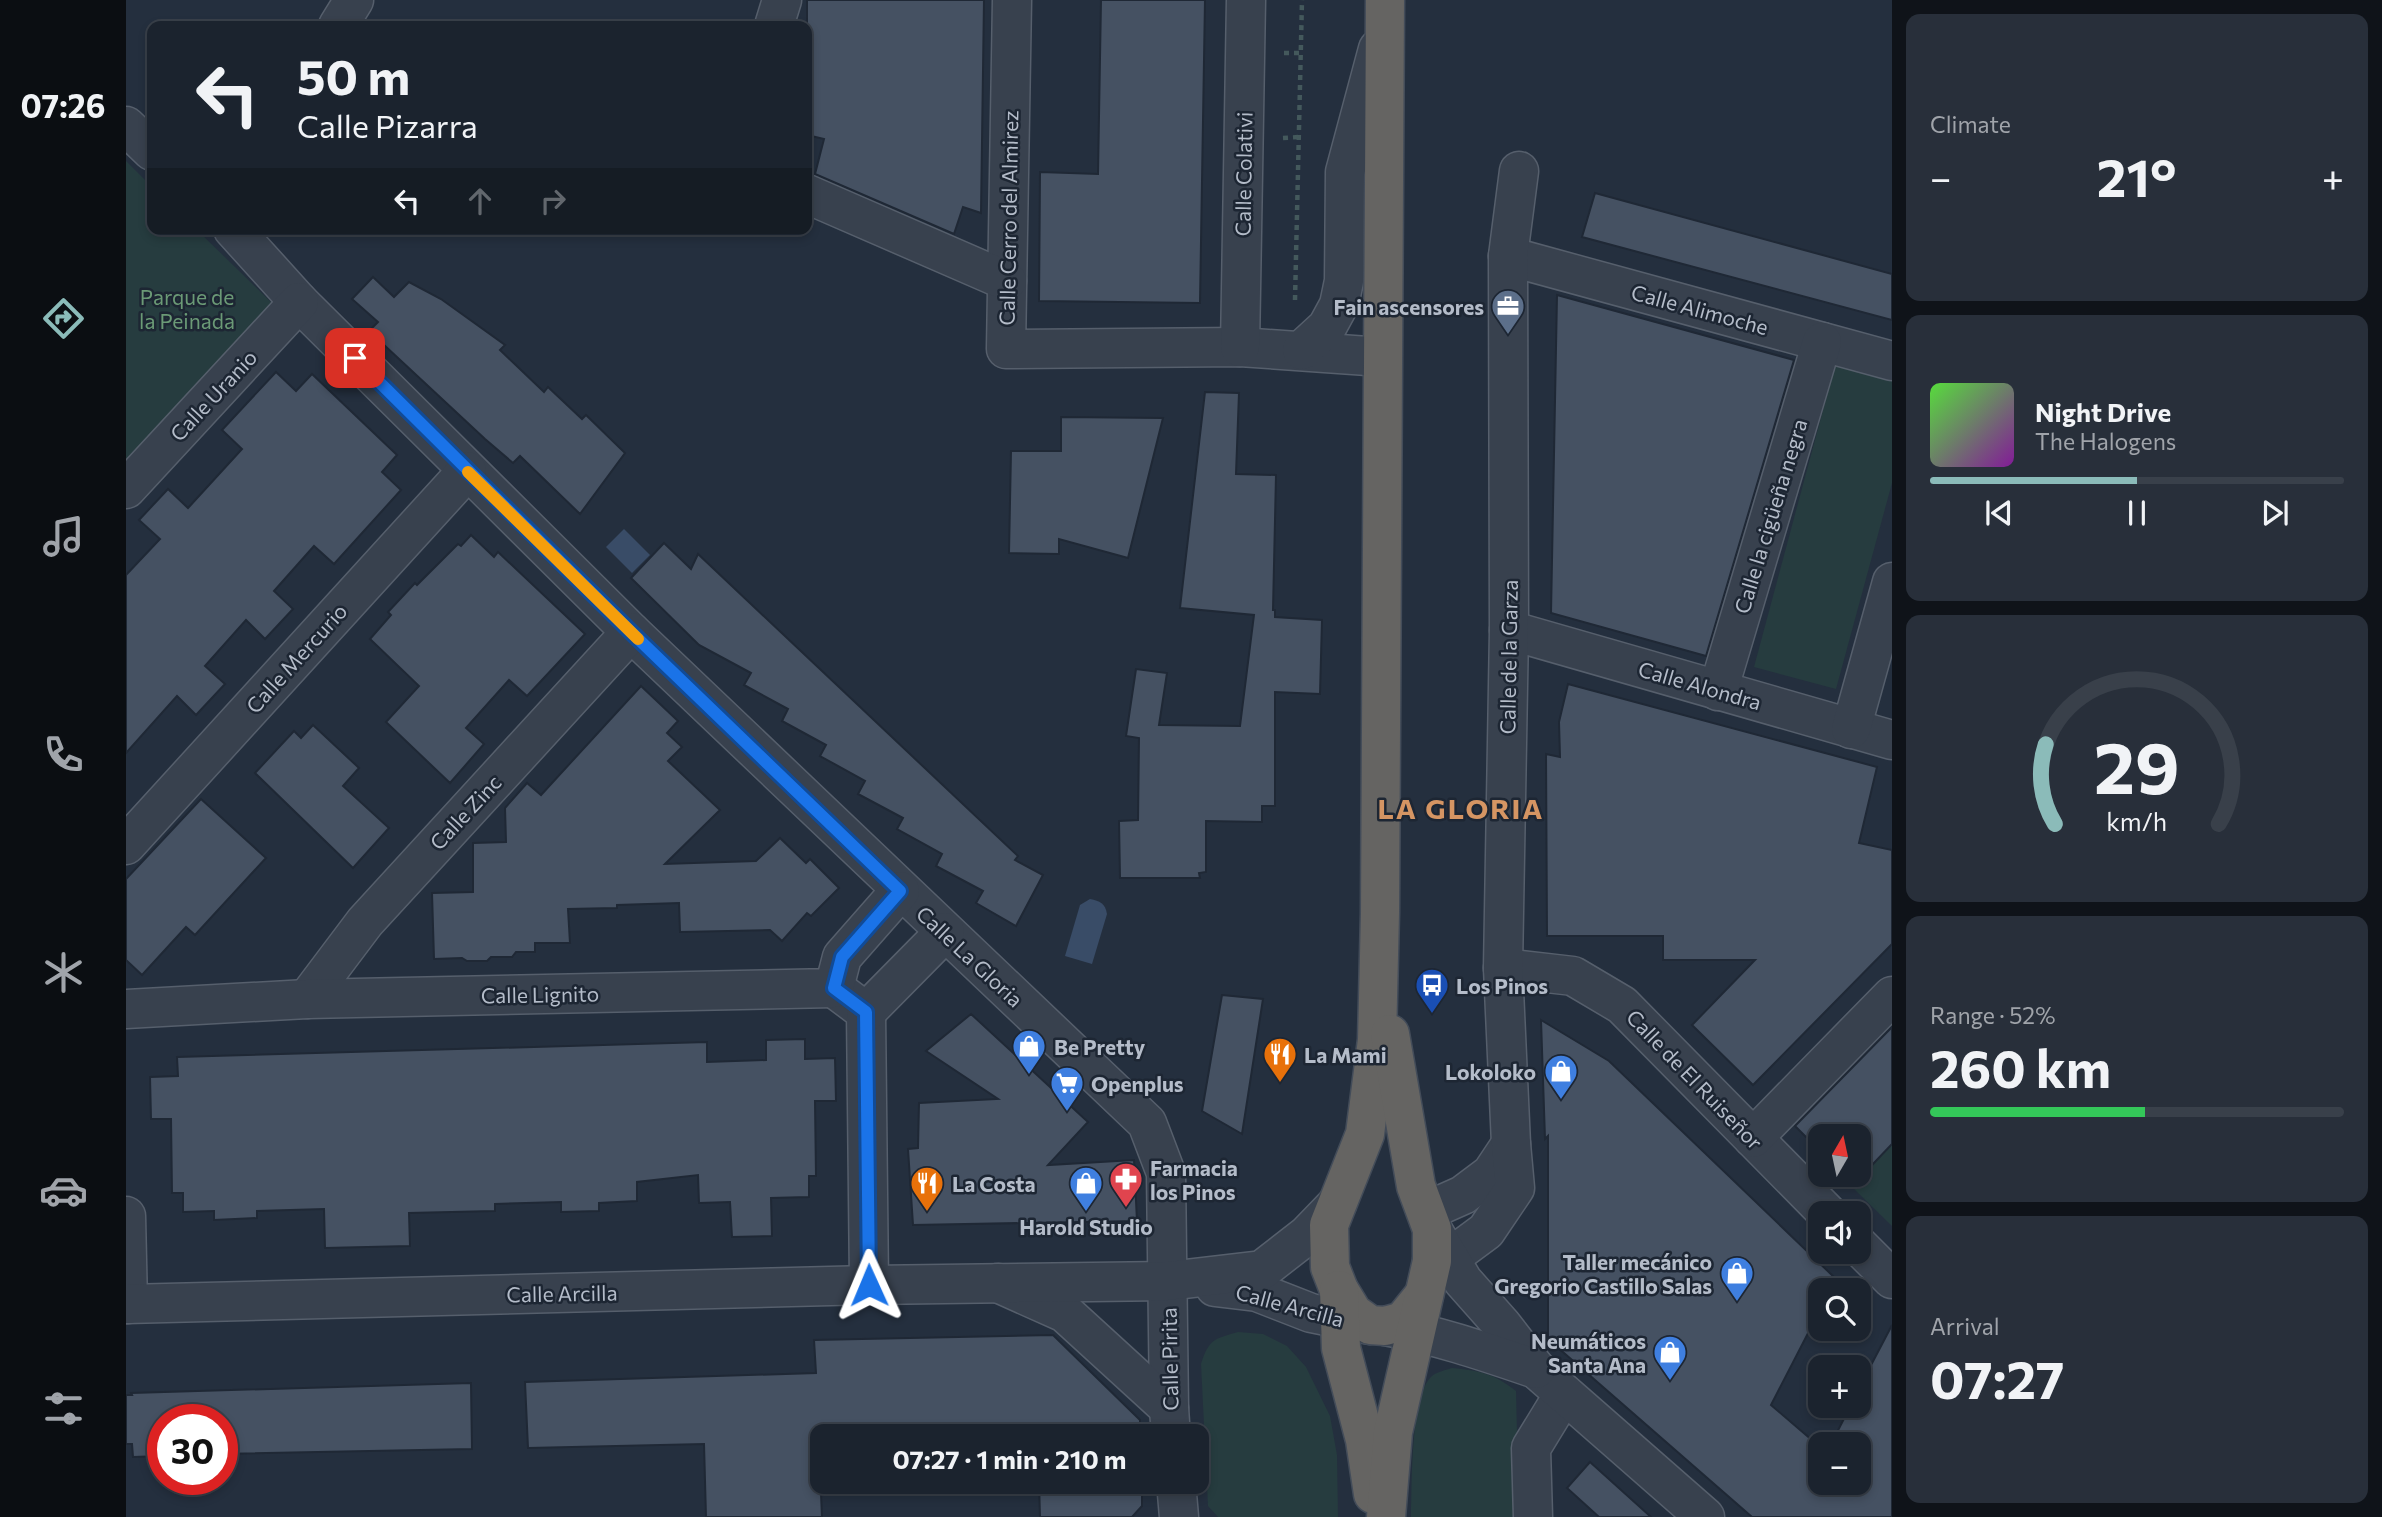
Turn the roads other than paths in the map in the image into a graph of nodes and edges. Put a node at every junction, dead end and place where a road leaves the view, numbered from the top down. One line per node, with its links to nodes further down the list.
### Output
1 (354, 0): 6 (street)
2 (782, 0): 7 (street)
3 (1012, 0): 14 (street, Calle Cerro del Almirez)
4 (1246, 0): 17 (street, Calle Colativi)
5 (1385, 13): 18 (street); 19 (highway)
6 (341, 21)
7 (776, 21)
8 (126, 125): 9 (street)
9 (147, 146)
10 (1519, 171): 13 (street, Calle de la Garza)
11 (812, 196): 14 (street)
12 (238, 235): 15 (street, Calle La Gloria)
13 (1508, 256): 16 (street, Calle Alimoche); 24 (street, Calle de la Garza)
14 (1007, 281): 17 (street, Calle Cerro del Almirez)
15 (299, 302): 21 (street, Calle La Gloria); 22 (street, Calle Uranio)
16 (1822, 342): 20 (street, Calle Alimoche); 26 (street, Calle la cigüeña negra)
17 (1240, 347): 18 (street, Calle Cerro del Almirez)
18 (1303, 351): 19 (street, Calle Cerro del Almirez)
19 (1382, 356): 31 (highway)
20 (1892, 361)
21 (467, 471): 25 (street, Calle La Gloria); 29 (street, Calle Mercurio)
22 (126, 489)
23 (1892, 582): 27 (street)
24 (1509, 629): 26 (street, Calle Alondra); 33 (street, Calle de la Garza)
25 (631, 632): 30 (street, Calle La Gloria); 36 (street, Calle Zinc)
26 (1718, 691): 27 (street, Calle Alondra)
27 (1851, 730): 28 (street, Calle Alondra)
28 (1892, 740)
29 (126, 845)
30 (900, 891): 32 (street, Calle La Gloria); 34 (street)
31 (1380, 913): 41 (highway); 45 (highway)
32 (945, 932): 38 (street); 47 (street, Calle La Gloria)
33 (1503, 968): 39 (street, Calle de El Ruiseñor); 40 (street, Calle de la Garza)
34 (834, 988): 36 (street, Calle Lignito); 38 (street)
35 (1892, 996): 39 (street)
36 (307, 999): 37 (street, Calle Lignito)
37 (126, 1009)
38 (866, 1012): 49 (street)
39 (1753, 1138): 42 (street, Calle de El Ruiseñor)
40 (1511, 1144): 45 (street); 45 (street, Calle de la Garza)
41 (1341, 1195): 45 (highway); 45 (highway); 47 (street, Calle Arcilla)
42 (1815, 1201)
43 (126, 1216): 50 (street)
44 (1871, 1258): 46 (street)
45 (1403, 1275): 47 (street, Calle Arcilla); 51 (street, Calle Arcilla); 51 (street); 55 (highway); 56 (highway)
46 (1892, 1279)
47 (1168, 1281): 48 (street, Calle Arcilla); 52 (street, Calle Pirita)
48 (998, 1283): 49 (street, Calle Arcilla); 52 (street, Calle Arcilla)
49 (869, 1285): 50 (street, Calle Arcilla)
50 (127, 1304)
51 (1550, 1382): 57 (street); 58 (street)
52 (1170, 1422)
53 (1177, 1494): 54 (street)
54 (1179, 1517)
55 (1377, 1517)
56 (1386, 1517)
57 (1533, 1517)
58 (1705, 1517)

